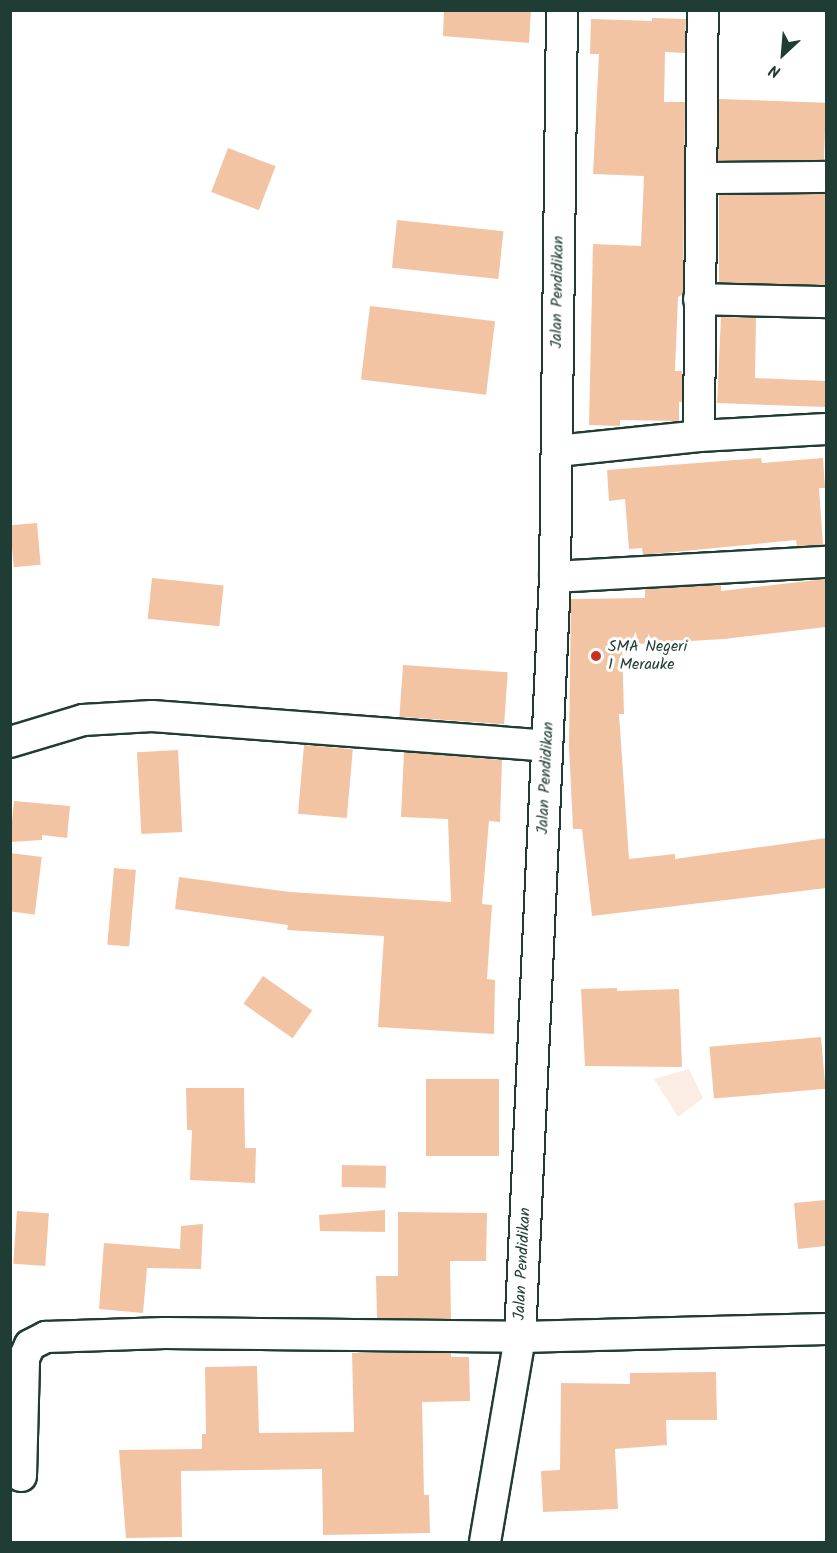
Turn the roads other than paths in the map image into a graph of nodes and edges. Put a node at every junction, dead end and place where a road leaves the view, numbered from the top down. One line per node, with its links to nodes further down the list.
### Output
1 (562, 10): 9 (street, Jalan Pendidikan)
2 (704, 10): 4 (street)
3 (826, 177): 4 (street)
4 (704, 178): 5 (street)
5 (699, 299): 6 (street); 8 (street)
6 (826, 302)
7 (826, 429): 8 (street)
8 (699, 436): 9 (street)
9 (556, 451): 11 (street, Jalan Pendidikan)
10 (826, 562): 11 (street)
11 (555, 577): 13 (street, Jalan Pendidikan)
12 (10, 742): 13 (street)
13 (547, 746): 15 (street, Jalan Pendidikan)
14 (826, 1329): 15 (street)
15 (520, 1337): 16 (street); 17 (street, Jalan Pendidikan)
16 (21, 1476)
17 (485, 1542)

